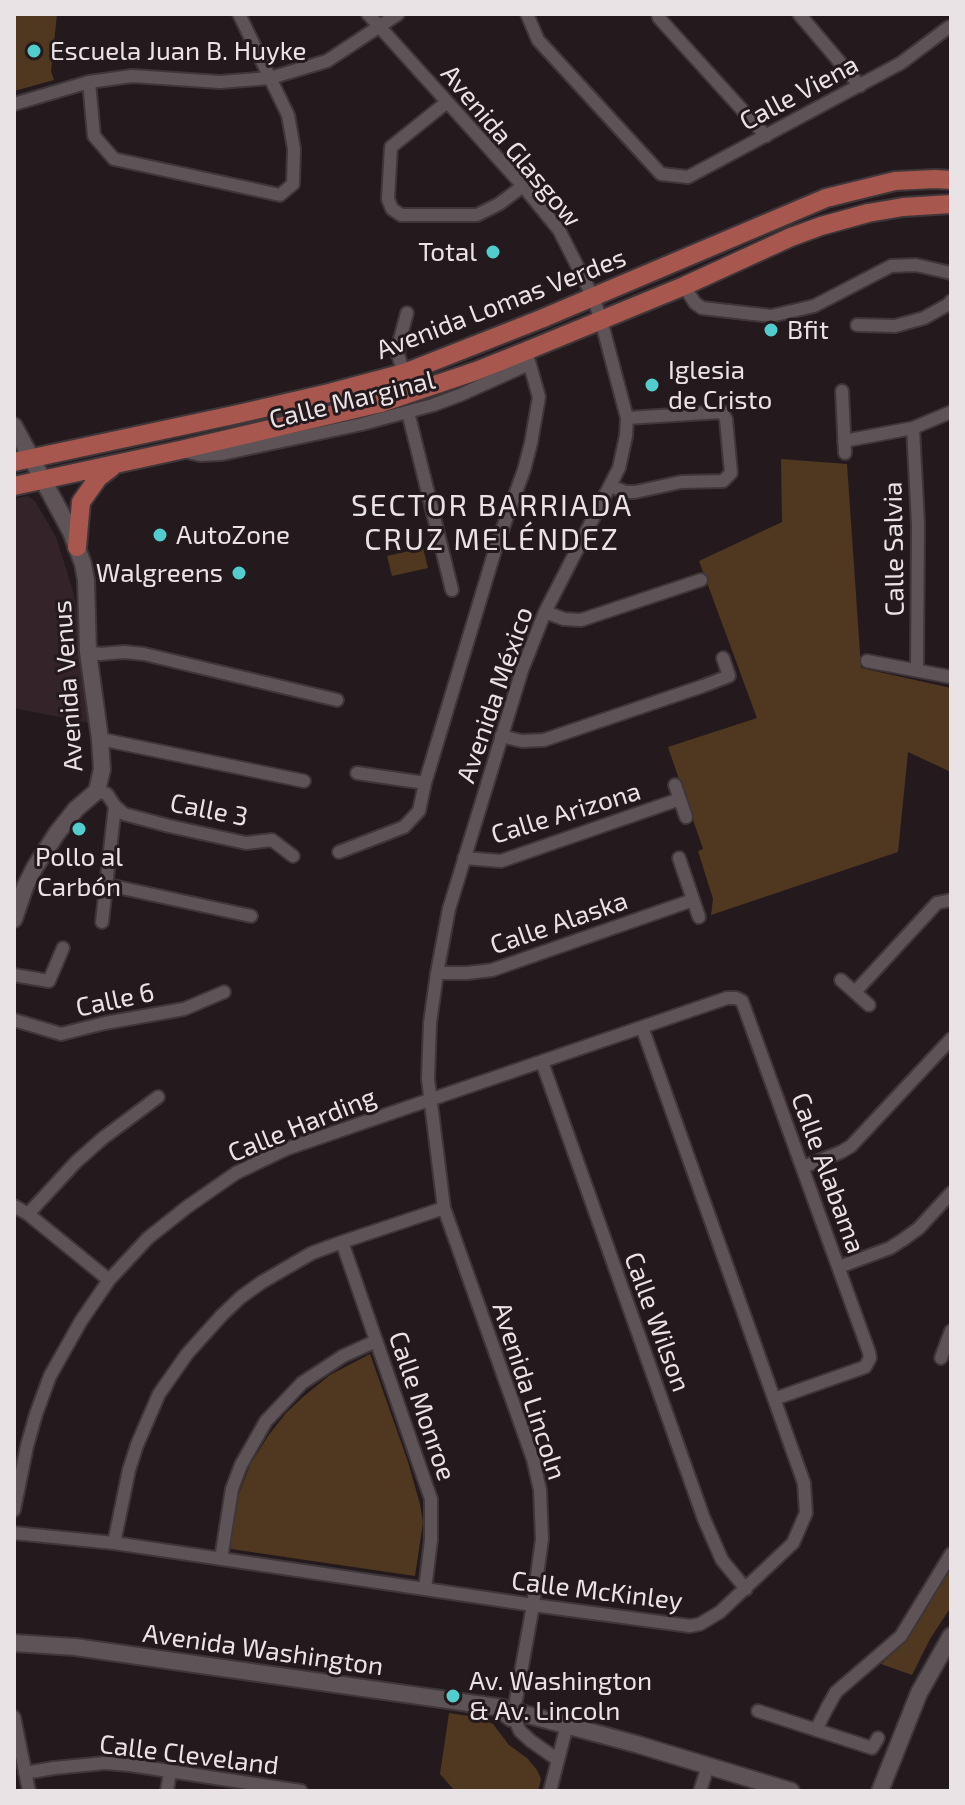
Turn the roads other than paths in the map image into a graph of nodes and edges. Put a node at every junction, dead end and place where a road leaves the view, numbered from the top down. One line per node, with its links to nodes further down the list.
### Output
1 (239, 14): 9 (street)
2 (368, 14): 7 (street, Avenida Glasgow)
3 (398, 14): 7 (street)
4 (527, 14): 14 (street, Calle Viena)
5 (658, 14): 14 (street)
6 (799, 14): 11 (street)
7 (379, 27): 9 (street); 12 (street, Avenida Glasgow)
8 (949, 27): 11 (street, Calle Viena)
9 (270, 78): 10 (street); 10 (street)
10 (89, 82): 13 (street)
11 (860, 86): 14 (street, Calle Viena)
12 (447, 102): 16 (street, Avenida Glasgow); 16 (street)
13 (14, 104)
14 (766, 136)
15 (951, 180): 20 (main road, Avenida Lomas Verdes)
16 (523, 186): 20 (street, Avenida Glasgow)
17 (951, 204): 19 (main road, Avenida Lomas Verdes)
18 (951, 273): 19 (street)
19 (684, 286): 23 (main road, Avenida Lomas Verdes)
20 (593, 297): 23 (street, Avenida Glasgow); 26 (main road, Avenida Lomas Verdes)
21 (951, 301): 24 (street)
22 (407, 313): 26 (street)
23 (601, 320): 25 (main road, Avenida Lomas Verdes); 30 (street, Avenida México)
24 (857, 325)
25 (528, 358): 28 (street, Calle Marginal); 33 (main road, Avenida Lomas Verdes); 53 (street)
26 (404, 373): 34 (main road, Avenida Lomas Verdes)
27 (842, 391): 32 (street)
28 (408, 412): 33 (street, Calle Marginal); 41 (street)
29 (951, 412): 32 (street)
30 (627, 418): 38 (street, Avenida México); 38 (street)
31 (14, 426): 34 (street, Avenida Venus)
32 (913, 428): 46 (street, Calle Salvia)
33 (180, 450): 35 (main road, Avenida Lomas Verdes)
34 (23, 460): 36 (street, Avenida Venus)
35 (116, 464): 36 (main road, Avenida Lomas Verdes); 39 (main road)
36 (44, 479): 37 (main road, Avenida Lomas Verdes); 39 (street, Avenida Venus)
37 (14, 486)
38 (610, 486): 42 (street, Avenida México)
39 (77, 547): 43 (street, Avenida Venus)
40 (701, 580): 42 (street)
41 (452, 590)
42 (545, 612): 49 (street, Avenida México)
43 (88, 652): 48 (street); 50 (street, Avenida Venus)
44 (723, 658): 49 (street)
45 (867, 661): 46 (street)
46 (917, 670): 47 (street)
47 (951, 677)
48 (337, 700)
49 (501, 736): 61 (street, Avenida México)
50 (100, 739): 52 (street); 55 (street, Avenida Venus)
51 (357, 773): 53 (street)
52 (304, 781)
53 (425, 783): 59 (street)
54 (675, 785): 56 (street)
55 (97, 791): 57 (street, Calle 3); 68 (street, Avenida Venus)
56 (680, 799): 58 (street); 61 (street, Calle Arizona)
57 (115, 806): 60 (street, Calle 3); 63 (street)
58 (686, 817)
59 (339, 852)
60 (293, 856)
61 (464, 858): 71 (street, Avenida México)
62 (679, 858): 64 (street)
63 (108, 885): 66 (street); 69 (street)
64 (693, 900): 67 (street); 71 (street, Calle Alaska)
65 (951, 900): 75 (street)
66 (251, 916)
67 (699, 917)
68 (14, 919)
69 (102, 922)
70 (63, 948): 72 (street)
71 (437, 973): 83 (street, Avenida México)
72 (14, 975)
73 (841, 980): 75 (street)
74 (224, 992): 78 (street, Calle 6)
75 (855, 992): 77 (street)
76 (736, 998): 79 (street, Calle Harding); 84 (street, Calle Alabama)
77 (869, 1005)
78 (14, 1020)
79 (642, 1027): 81 (street, Calle Harding); 95 (street, Calle McKinley)
80 (951, 1039): 84 (street)
81 (542, 1062): 83 (street, Calle Harding); 102 (street, Calle Wilson)
82 (158, 1097): 88 (street)
83 (430, 1100): 87 (street, Avenida Lincoln); 91 (street, Calle Harding)
84 (803, 1167): 90 (street, Calle Alabama)
85 (951, 1193): 90 (street)
86 (14, 1206): 88 (street)
87 (444, 1208): 89 (street); 103 (street, Avenida Lincoln)
88 (28, 1214): 91 (street)
89 (342, 1242): 93 (street, Calle Monroe); 98 (street)
90 (839, 1267): 95 (street, Calle Alabama)
91 (109, 1280): 96 (street, Calle Harding)
92 (951, 1331): 94 (street)
93 (376, 1341): 100 (street); 101 (street, Calle Monroe)
94 (941, 1358)
95 (774, 1399): 102 (street, Calle McKinley)
96 (14, 1510)
97 (14, 1533): 98 (street, Calle McKinley)
98 (114, 1543): 100 (street, Calle McKinley)
99 (951, 1554): 110 (street)
100 (221, 1559): 101 (street, Calle McKinley)
101 (425, 1589): 103 (street, Calle McKinley)
102 (746, 1589): 103 (street, Calle McKinley)
103 (533, 1605): 106 (street, Avenida Lincoln)
104 (951, 1636): 123 (street)
105 (14, 1643): 106 (street, Avenida Washington)
106 (514, 1710): 109 (street, Avenida Washington); 112 (street)
107 (758, 1711): 110 (street)
108 (14, 1717): 115 (street)
109 (567, 1725): 112 (street); 113 (street, Avenida Washington)
110 (816, 1730): 111 (street)
111 (878, 1738)
112 (558, 1760): 120 (street)
113 (708, 1766): 121 (street); 122 (street, Avenida Washington)
114 (170, 1772): 115 (street, Calle Cleveland); 116 (street, Calle Cleveland); 118 (street)
115 (25, 1773): 117 (street)
116 (279, 1789): 119 (street, Calle Cleveland)
117 (29, 1791)
118 (167, 1791)
119 (301, 1791)
120 (550, 1791)
121 (700, 1791)
122 (791, 1791)
123 (880, 1791)

